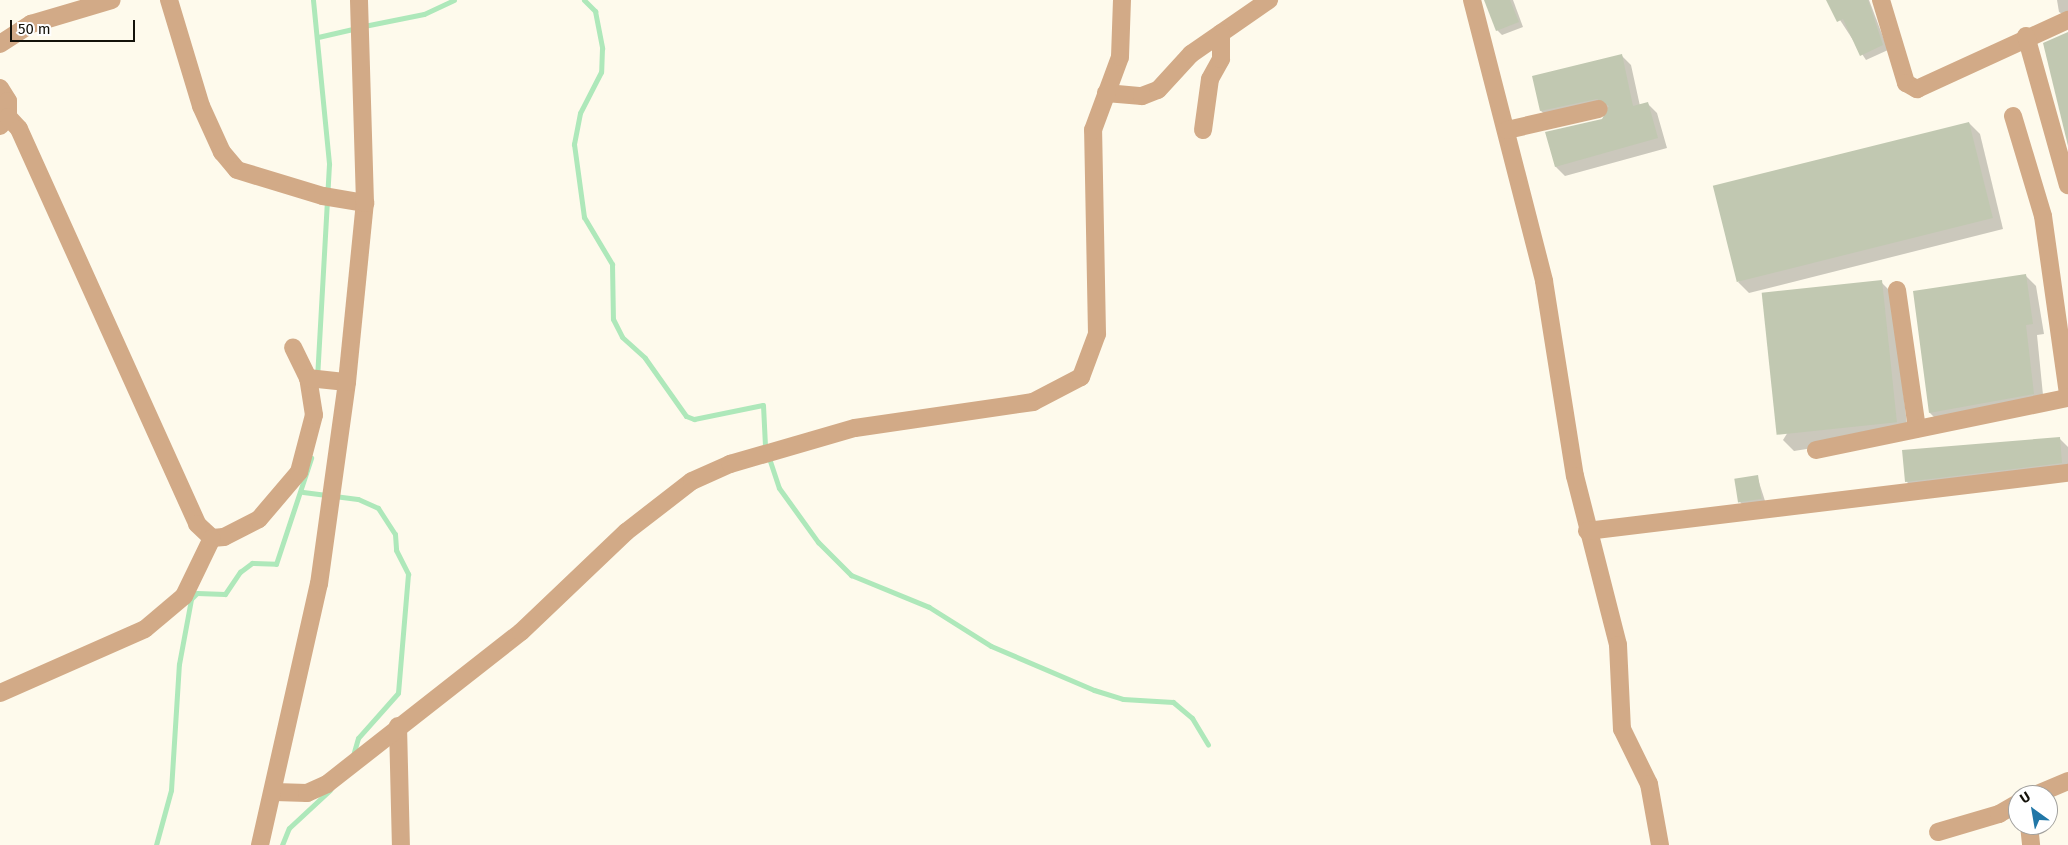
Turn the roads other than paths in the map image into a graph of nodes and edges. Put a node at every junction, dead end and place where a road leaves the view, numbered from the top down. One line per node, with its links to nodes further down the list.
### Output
1 (112, 0): 11 (street)
2 (169, 0): 20 (street)
3 (359, 0): 20 (street)
4 (1122, 0): 13 (street)
5 (1269, 0): 9 (street)
6 (1472, 0): 18 (street)
7 (1881, 0): 10 (street)
8 (2068, 20): 10 (street)
9 (1221, 33): 13 (street); 17 (street)
10 (2026, 36): 19 (street)
11 (0, 44)
12 (0, 88): 16 (street)
13 (1106, 92): 32 (street)
14 (1599, 109): 18 (street)
15 (2013, 116): 25 (street)
16 (4, 122): 30 (street)
17 (1203, 130)
18 (1506, 130): 29 (street)
19 (2068, 185)
20 (365, 203): 24 (street)
21 (1897, 290): 26 (street)
22 (292, 348): 23 (street)
23 (308, 378): 24 (street); 30 (street)
24 (347, 382): 33 (street)
25 (2068, 396): 26 (street)
26 (1917, 429): 27 (street)
27 (1816, 450)
28 (2068, 473): 29 (street)
29 (1587, 531): 38 (street)
30 (212, 538): 31 (street)
31 (0, 693)
32 (398, 726): 33 (street); 37 (street)
33 (275, 792): 36 (street)
34 (2008, 809): 35 (street)
35 (1938, 832)
36 (260, 845)
37 (401, 845)
38 (1660, 845)

